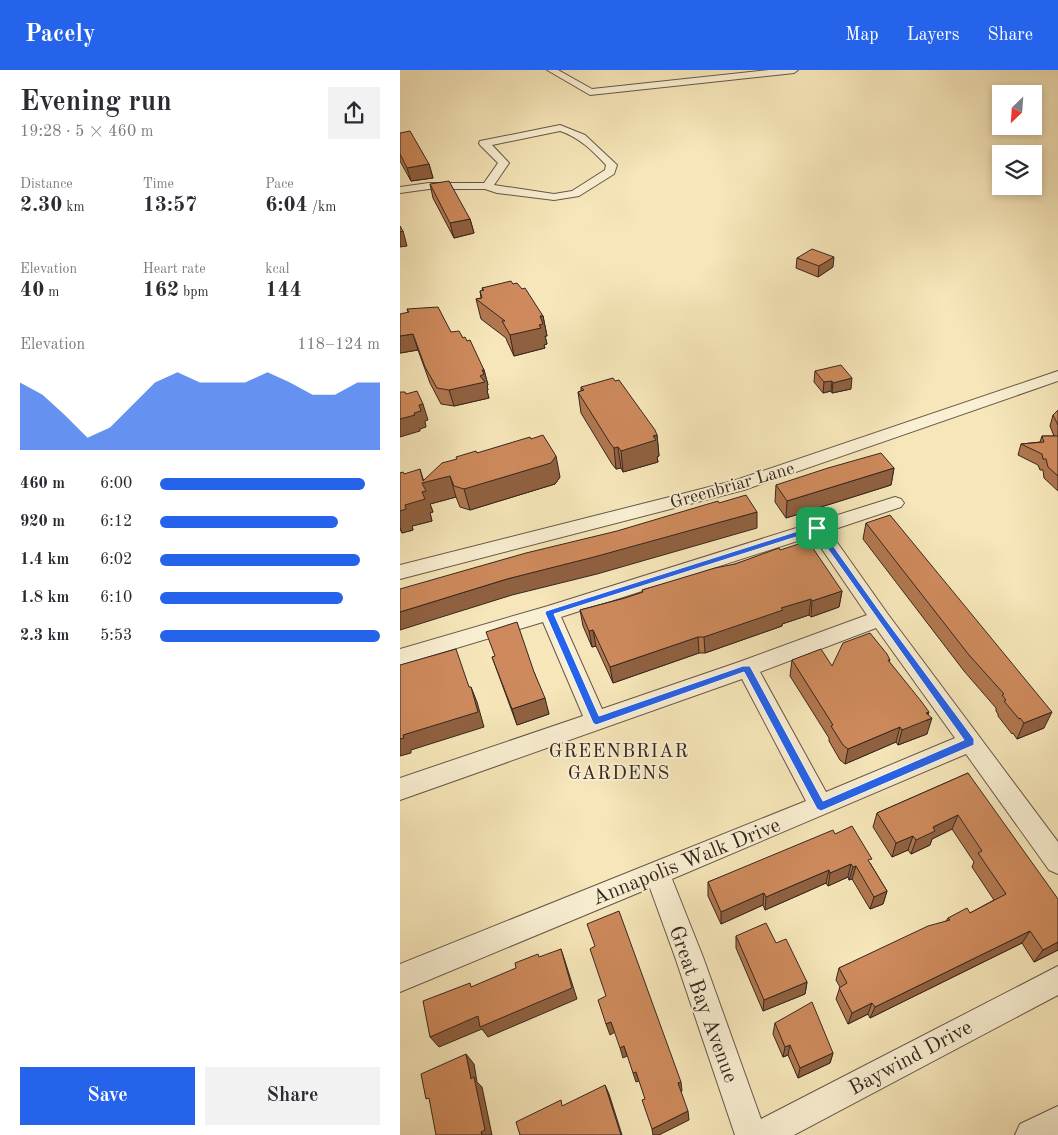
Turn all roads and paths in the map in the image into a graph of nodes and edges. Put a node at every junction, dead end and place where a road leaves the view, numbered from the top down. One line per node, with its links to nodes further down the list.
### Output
1 (551, 70): 2 (street)
2 (794, 70)
3 (488, 186): 3 (street); 4 (street)
4 (400, 190)
5 (1058, 376): 8 (street, Greenbriar Lane)
6 (896, 503): 7 (street)
7 (817, 528): 9 (street); 10 (street)
8 (400, 572)
9 (549, 613): 11 (street); 13 (street)
10 (880, 618): 12 (street); 14 (street)
11 (400, 657)
12 (746, 668): 13 (street); 16 (street)
13 (596, 721): 15 (street)
14 (971, 742): 16 (street, Annapolis Walk Drive); 17 (street)
15 (400, 789)
16 (821, 806): 18 (street, Annapolis Walk Drive)
17 (1058, 862)
18 (657, 872): 19 (street, Annapolis Walk Drive); 22 (street, Great Bay Avenue)
19 (400, 978)
20 (1058, 980): 23 (street, Baywind Drive)
21 (1058, 1121): 24 (street)
22 (751, 1135)
23 (762, 1135)
24 (1031, 1135)

